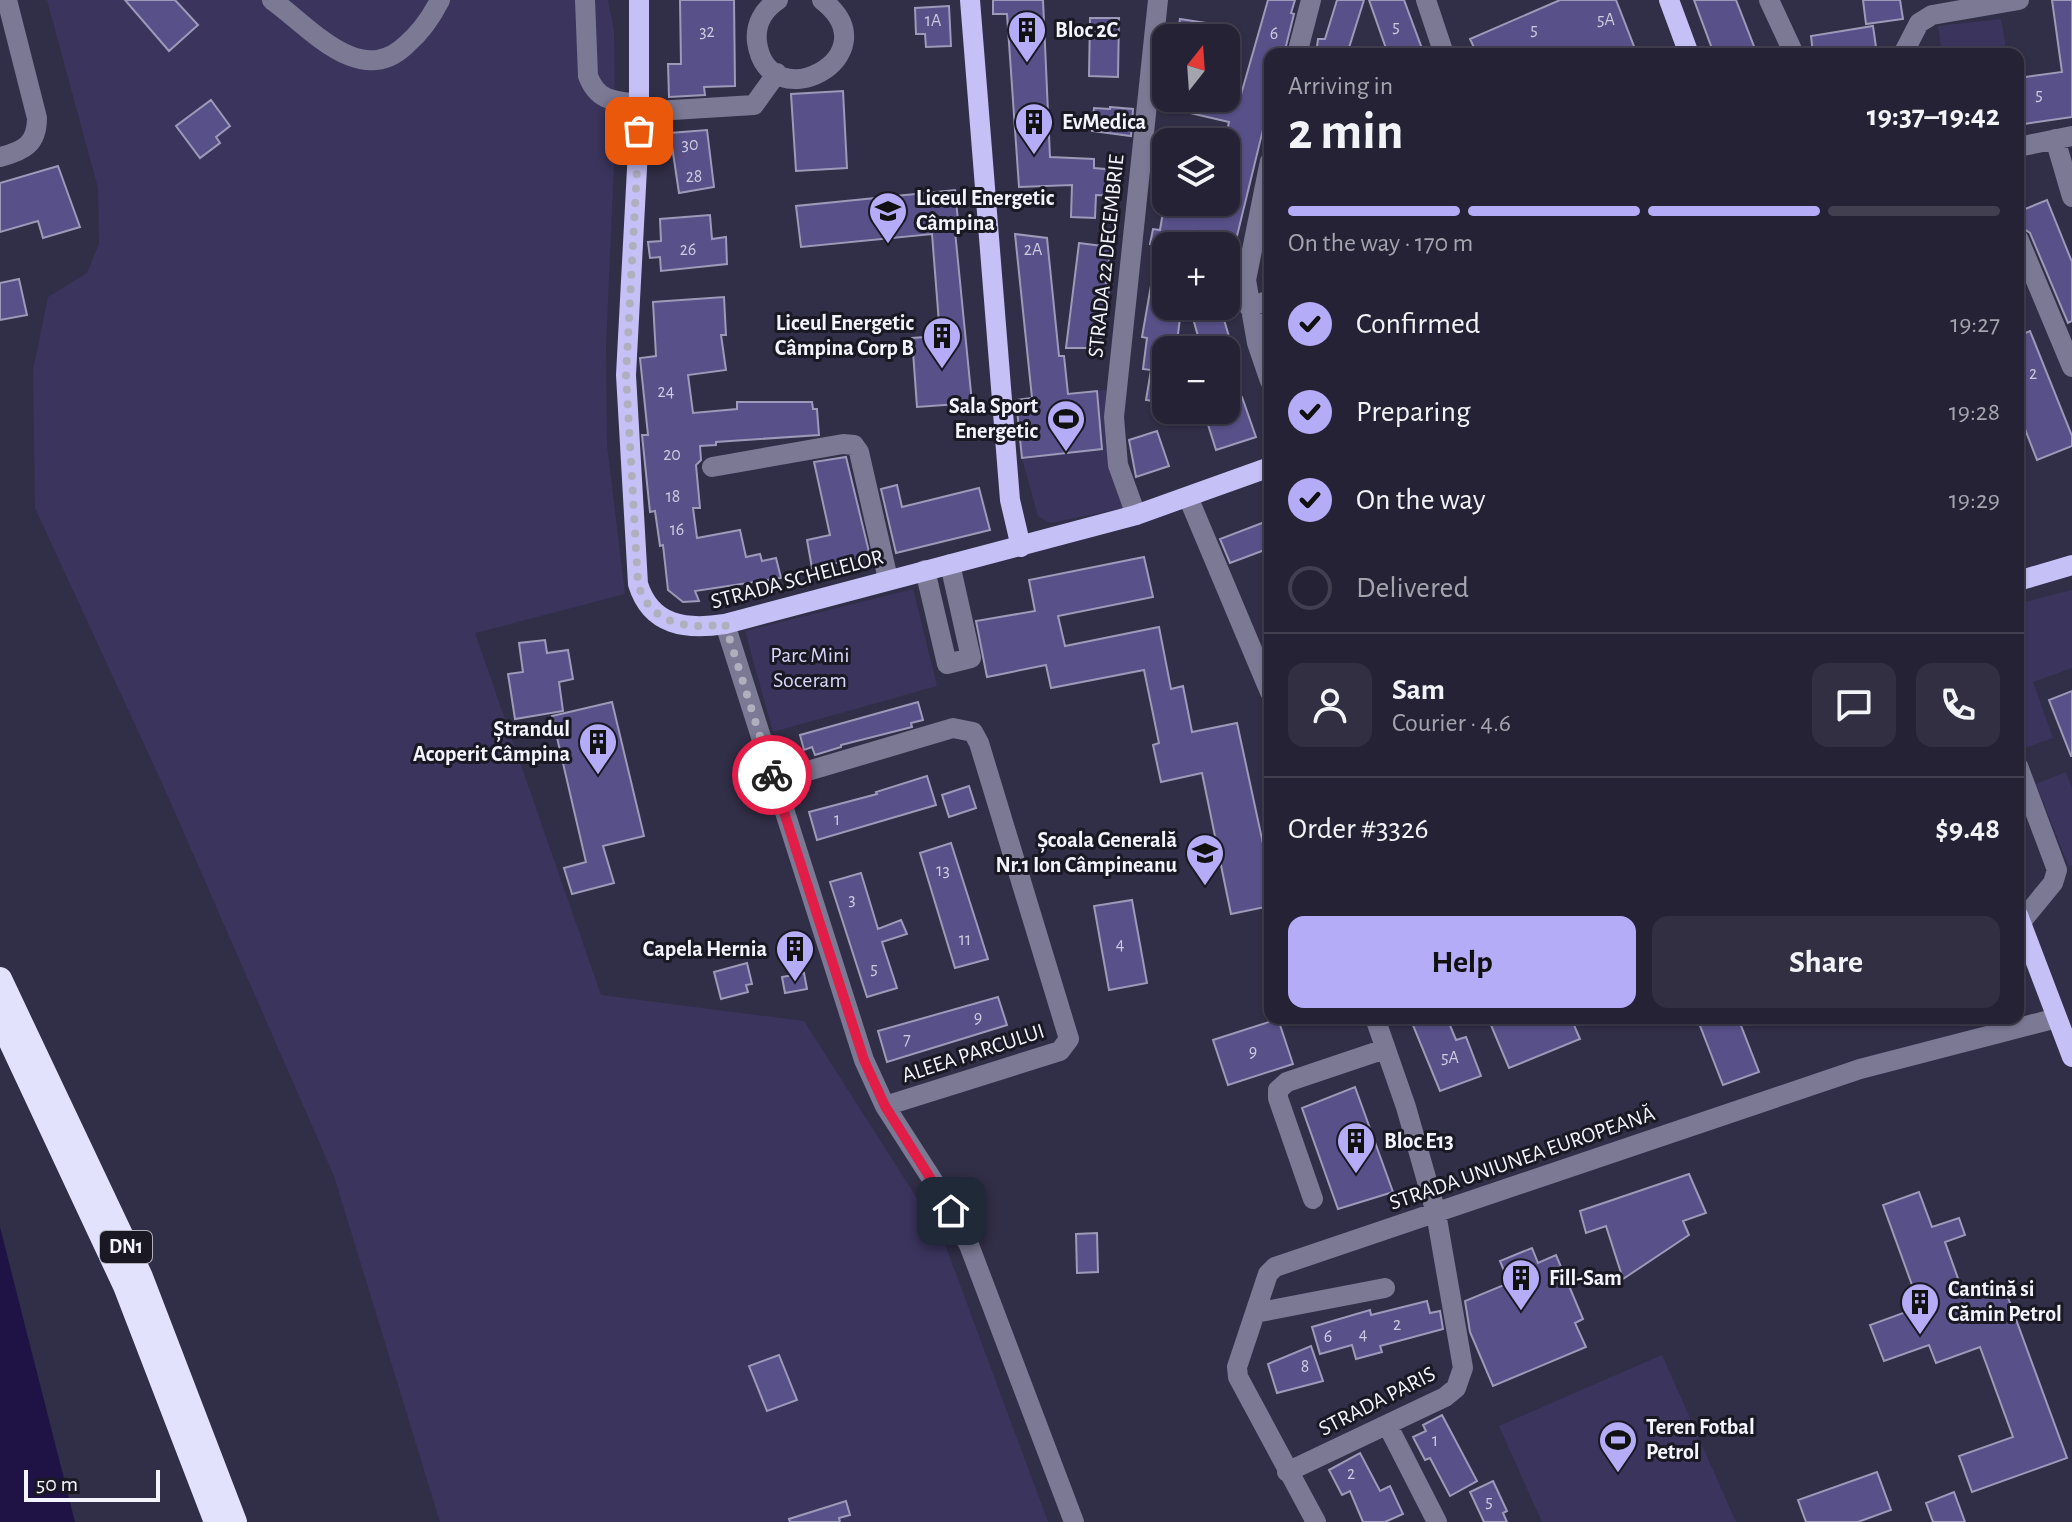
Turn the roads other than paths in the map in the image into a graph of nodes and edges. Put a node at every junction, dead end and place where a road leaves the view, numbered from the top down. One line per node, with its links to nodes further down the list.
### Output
1 (7, 0): 24 (street)
2 (272, 0): 3 (street)
3 (440, 0)
4 (585, 0): 21 (street)
5 (639, 0): 21 (main road, STRADA SCHELELOR)
6 (778, 0): 20 (street)
7 (822, 0): 20 (street)
8 (970, 0): 36 (main road)
9 (1158, 0): 35 (street, STRADA 22 DECEMBRIE)
10 (1311, 0): 15 (street)
11 (1426, 0): 16 (street)
12 (1669, 0): 17 (main road)
13 (1769, 0): 18 (street)
14 (2019, 0): 19 (street)
15 (1299, 48)
16 (1442, 48)
17 (1687, 48)
18 (1791, 48)
19 (1906, 48)
20 (777, 73): 21 (street)
21 (640, 108): 42 (main road, STRADA SCHELELOR)
22 (2064, 138): 23 (street); 26 (street)
23 (2024, 146)
24 (0, 157)
25 (1264, 187): 29 (street)
26 (2072, 197)
27 (2024, 252): 31 (street)
28 (1264, 302): 29 (street)
29 (1249, 307): 30 (street)
30 (1264, 360)
31 (2072, 367)
32 (712, 467): 40 (street)
33 (1264, 469): 34 (main road, STRADA SCHELELOR)
34 (1188, 497): 35 (main road, STRADA SCHELELOR); 43 (street)
35 (1136, 515): 36 (main road, STRADA SCHELELOR)
36 (1021, 547): 37 (main road, STRADA SCHELELOR)
37 (950, 564): 39 (main road, STRADA SCHELELOR); 39 (street)
38 (2072, 565): 41 (main road)
39 (925, 570): 40 (main road, STRADA SCHELELOR)
40 (888, 579): 42 (main road, STRADA SCHELELOR)
41 (2024, 579)
42 (725, 624): 44 (street, ALEEA PARCULUI)
43 (1264, 678)
44 (774, 781): 54 (street, ALEEA PARCULUI); 54 (street, ALEEA PARCULUI)
45 (2024, 782): 46 (street)
46 (2024, 914)
47 (2024, 932): 49 (main road)
48 (0, 979): 62 (highway, DN1)
49 (2057, 1018): 53 (main road); 56 (street, STRADA UNIUNEA EUROPEANĂ)
50 (0, 1019): 61 (highway, DN1)
51 (1377, 1024): 52 (street)
52 (1385, 1049): 55 (street); 56 (street)
53 (2072, 1057)
54 (885, 1106): 63 (street, ALEEA PARCULUI)
55 (1313, 1199)
56 (1436, 1213): 58 (street, STRADA UNIUNEA EUROPEANĂ); 59 (street, STRADA PARIS)
57 (1385, 1288): 58 (street)
58 (1255, 1313): 60 (street, STRADA UNIUNEA EUROPEANĂ)
59 (1388, 1426): 60 (street, STRADA PARIS); 65 (street)
60 (1287, 1472): 64 (street, STRADA UNIUNEA EUROPEANĂ)
61 (216, 1522)
62 (235, 1522)
63 (1074, 1522)
64 (1316, 1522)
65 (1437, 1522)

